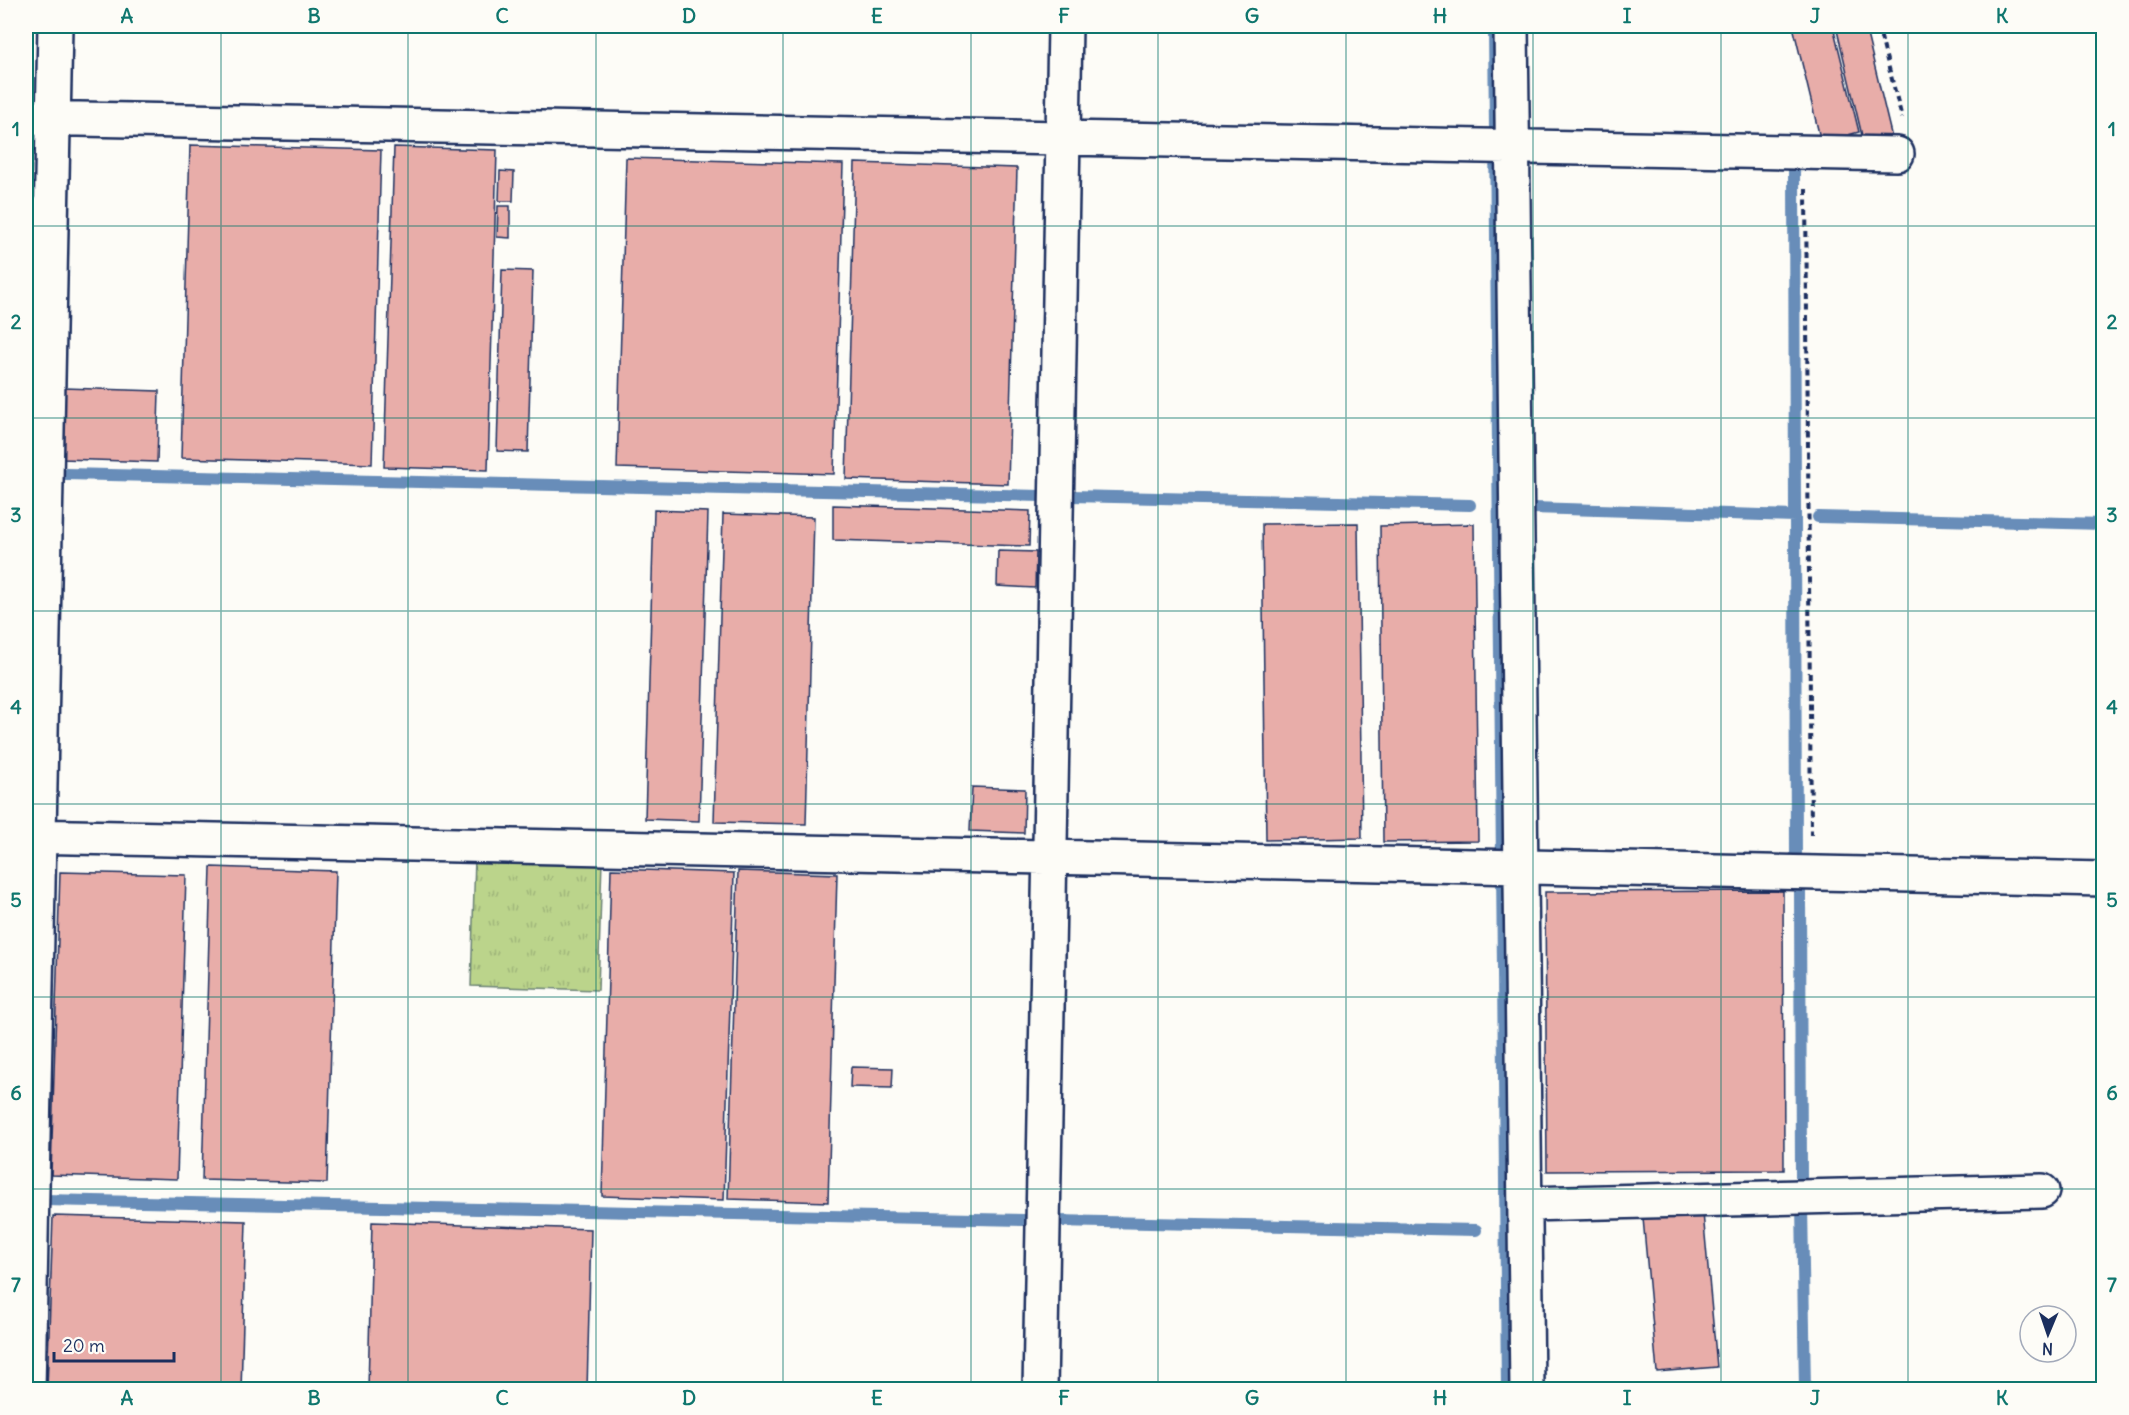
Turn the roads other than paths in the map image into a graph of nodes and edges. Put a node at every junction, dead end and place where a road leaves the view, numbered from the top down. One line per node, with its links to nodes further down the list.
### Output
1 (55, 26): 4 (street)
2 (1065, 26): 5 (street)
3 (1511, 26): 6 (street)
4 (40, 118): 5 (street); 8 (street)
5 (1063, 137): 6 (street); 9 (street)
6 (1500, 146): 7 (street); 10 (street)
7 (1897, 154)
8 (32, 836): 9 (street); 14 (street)
9 (1049, 858): 10 (street); 15 (street)
10 (1508, 868): 11 (street); 13 (street)
11 (2103, 879)
12 (2042, 1191): 13 (street)
13 (1526, 1204): 16 (street)
14 (28, 1389)
15 (1040, 1389)
16 (1527, 1389)

